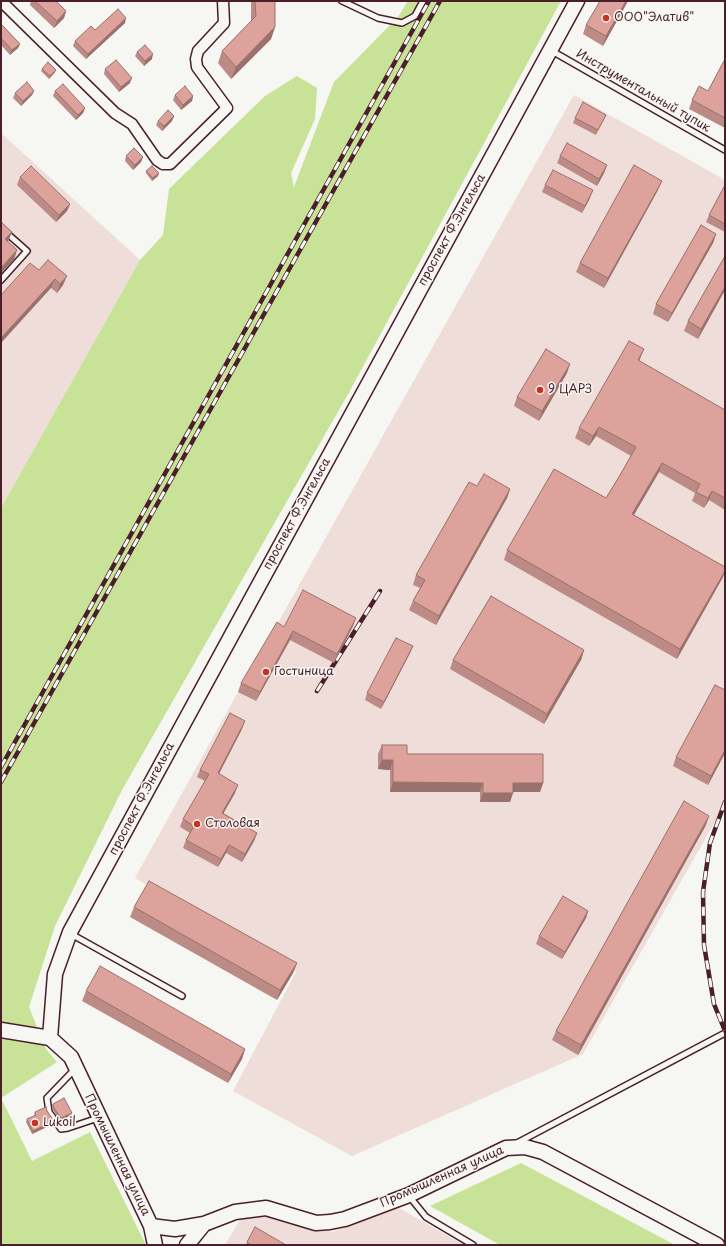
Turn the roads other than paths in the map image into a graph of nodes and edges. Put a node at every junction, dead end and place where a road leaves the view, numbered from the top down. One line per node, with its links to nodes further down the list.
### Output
1 (1, 1): 2 (street)
2 (223, 1)
3 (342, 1): 4 (lane)
4 (423, 1)
5 (577, 1): 6 (street, проспект Ф.Энгельса)
6 (551, 50): 7 (lane, Инструментальный тупик); 10 (street, проспект Ф.Энгельса)
7 (725, 150)
8 (1, 228): 9 (lane)
9 (1, 280)
10 (70, 932): 11 (lane); 14 (street, проспект Ф.Энгельса)
11 (182, 996)
12 (1, 1030): 14 (street)
13 (725, 1033): 17 (lane)
14 (50, 1038): 15 (street, Промышленная улица)
15 (76, 1068): 16 (street, Промышленная улица); 16 (lane)
16 (99, 1117): 20 (street, Промышленная улица)
17 (506, 1148): 18 (street, Промышленная улица); 24 (street, Промышленная улица)
18 (409, 1195): 19 (street, Промышленная улица); 23 (lane)
19 (204, 1224): 20 (street, Промышленная улица); 22 (street)
20 (151, 1226): 21 (street)
21 (155, 1245)
22 (187, 1245)
23 (473, 1245)
24 (717, 1245)

